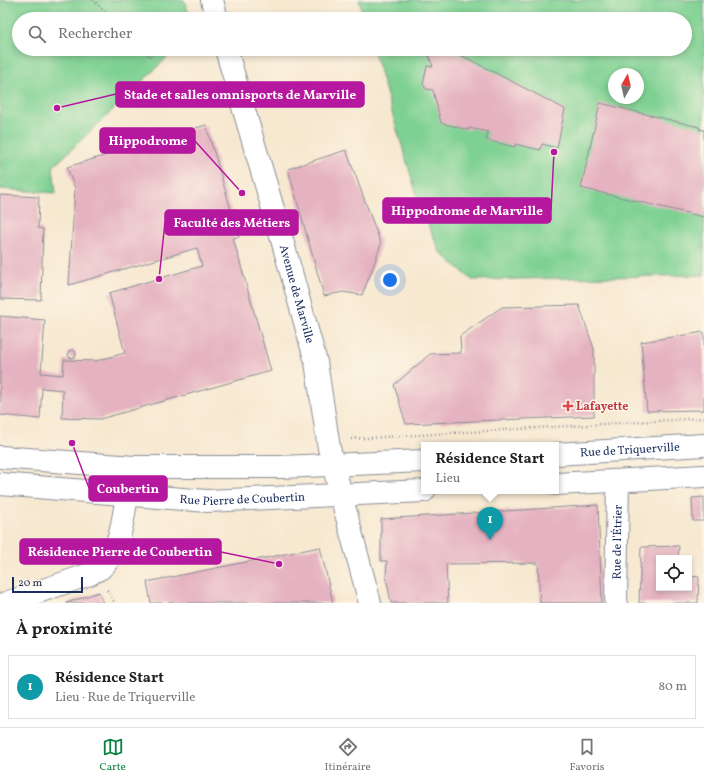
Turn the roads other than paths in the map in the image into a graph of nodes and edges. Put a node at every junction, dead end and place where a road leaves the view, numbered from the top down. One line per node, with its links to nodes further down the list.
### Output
1 (212, 0): 2 (main road)
2 (216, 12)
3 (228, 56): 8 (main road, Avenue de Marville)
4 (704, 445): 5 (main road, Rue de Triquerville)
5 (559, 454)
6 (0, 457): 8 (main road)
7 (421, 461): 8 (main road)
8 (333, 466): 14 (main road, Avenue de Marville)
9 (704, 476): 10 (main road)
10 (618, 481): 12 (main road); 18 (main road, Rue de l'Étrier)
11 (0, 484): 15 (main road, Rue Pierre de Coubertin)
12 (559, 484)
13 (421, 491): 14 (main road)
14 (341, 495): 15 (main road, Rue Pierre de Coubertin); 17 (main road)
15 (127, 496): 16 (main road)
16 (6, 603)
17 (370, 603)
18 (616, 603)

